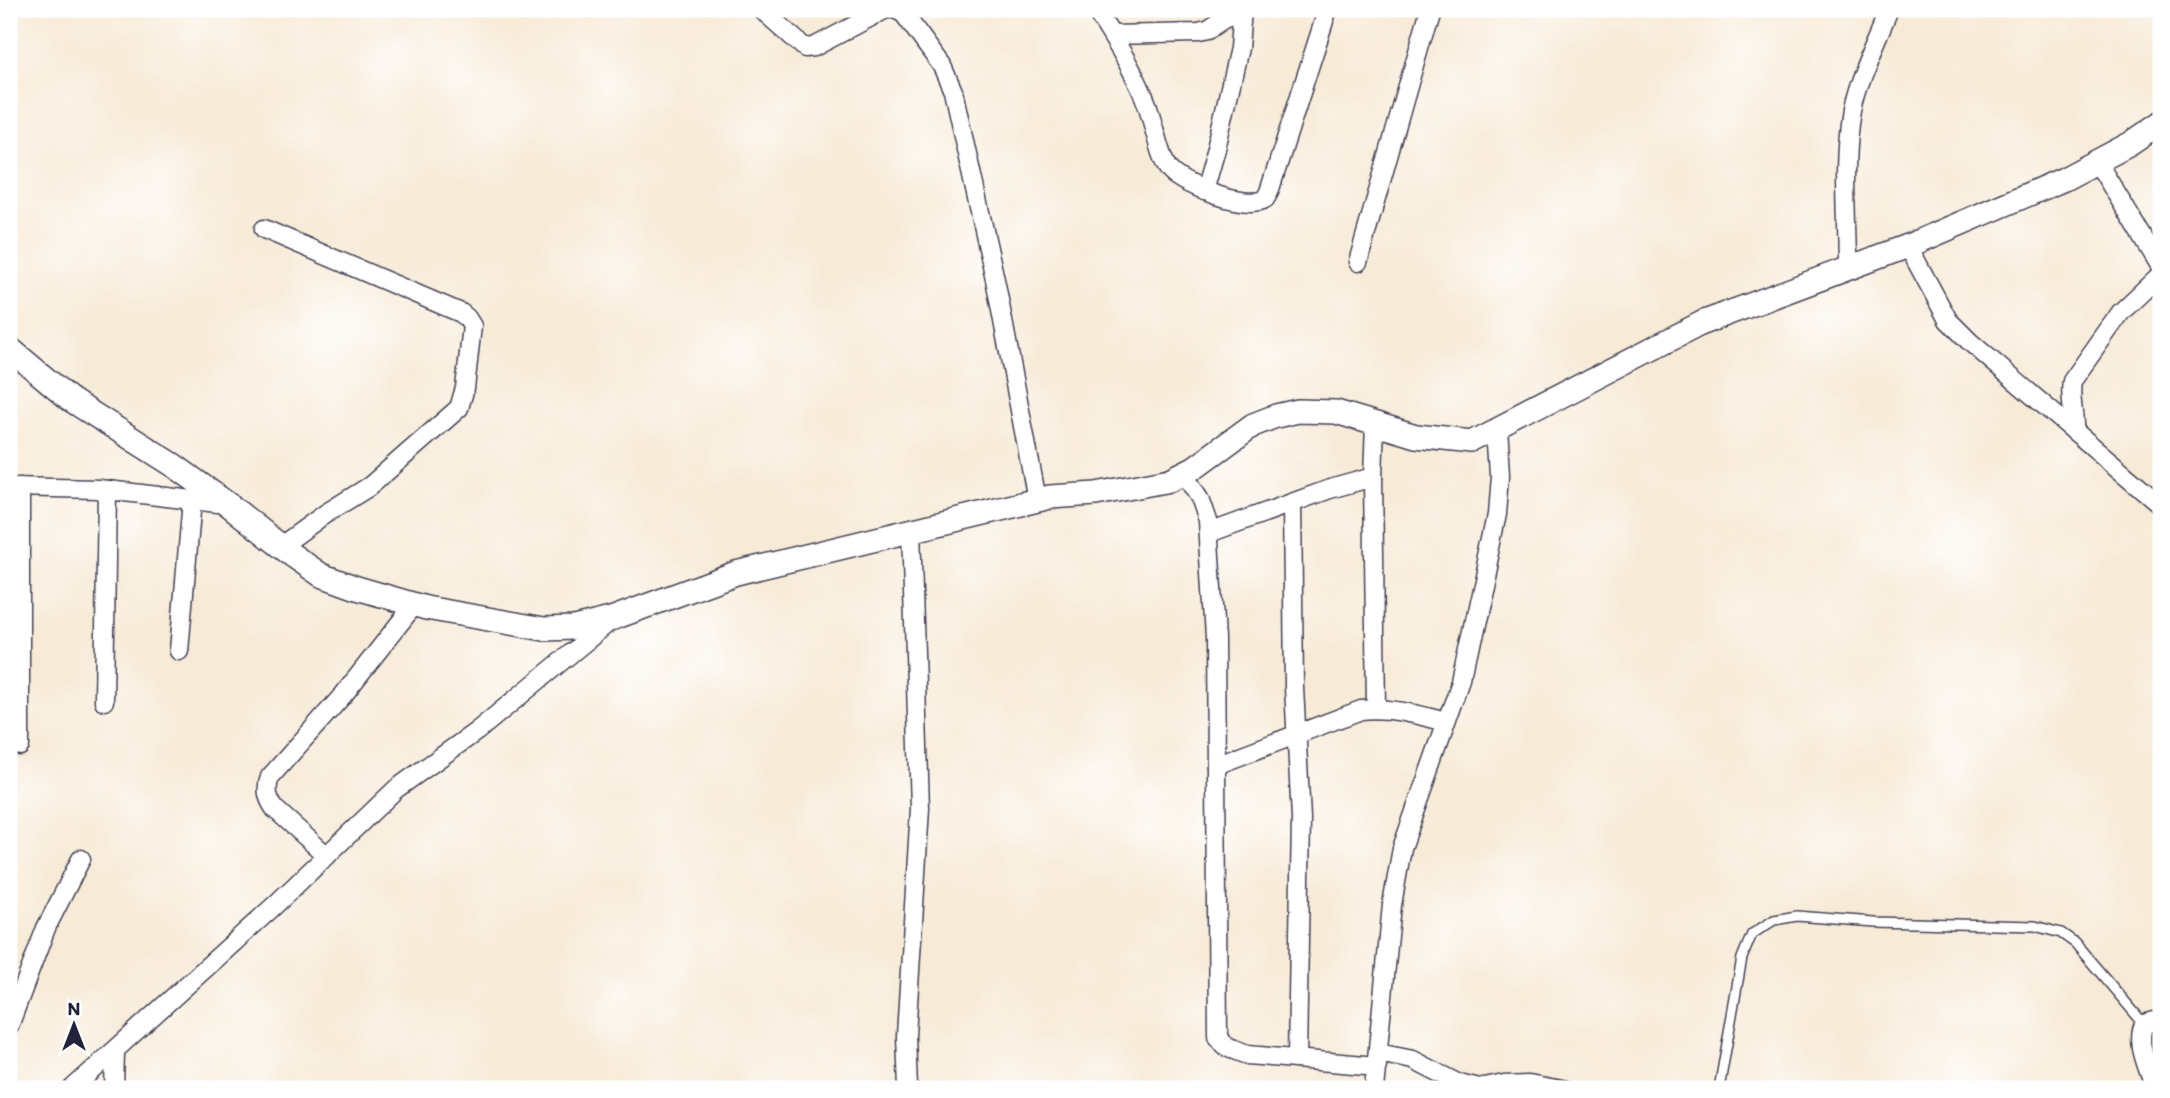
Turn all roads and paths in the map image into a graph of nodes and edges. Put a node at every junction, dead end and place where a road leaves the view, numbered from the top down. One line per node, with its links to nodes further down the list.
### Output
1 (761, 9): 26 (street)
2 (1095, 9): 7 (street)
3 (1325, 9): 10 (street)
4 (1430, 9): 13 (street)
5 (1889, 9): 15 (street)
6 (1242, 12): 7 (street); 10 (street)
7 (1112, 35): 10 (street)
8 (2161, 123): 9 (street)
9 (2097, 162): 12 (street); 14 (street)
10 (1204, 191)
11 (264, 229): 32 (street)
12 (1908, 246): 15 (street); 20 (street)
13 (1358, 262)
14 (2161, 267)
15 (1848, 268): 19 (street)
16 (2161, 274): 20 (street)
17 (9, 348): 28 (street)
18 (1375, 424): 19 (street); 21 (street); 22 (street)
19 (1497, 431): 38 (street)
20 (2074, 431): 29 (street)
21 (1184, 473): 26 (street); 31 (street)
22 (1373, 477): 27 (street); 37 (street)
23 (15, 487): 24 (street); 40 (street)
24 (107, 490): 25 (street); 36 (street)
25 (192, 500): 28 (street); 35 (street)
26 (1037, 500): 30 (street)
27 (1292, 503): 31 (street); 39 (street)
28 (229, 505): 32 (street)
29 (2161, 505)
30 (911, 530): 34 (street); 51 (street)
31 (1209, 533): 41 (street)
32 (281, 546): 33 (street)
33 (414, 605): 34 (street); 42 (street)
34 (611, 620): 42 (street)
35 (179, 651)
36 (104, 701)
37 (1376, 709): 38 (street); 39 (street)
38 (1447, 722): 48 (street)
39 (1296, 735): 41 (street); 47 (street)
40 (20, 746)
41 (1216, 765): 47 (street)
42 (327, 856): 46 (street)
43 (81, 859): 45 (street)
44 (2153, 1024): 54 (lane); 55 (street)
45 (9, 1026)
46 (115, 1051): 49 (street); 50 (street)
47 (1297, 1059): 48 (street)
48 (1377, 1059): 52 (street); 53 (street)
49 (72, 1089)
50 (114, 1089)
51 (908, 1089)
52 (1374, 1089)
53 (1561, 1089)
54 (1719, 1089)
55 (2155, 1089)

